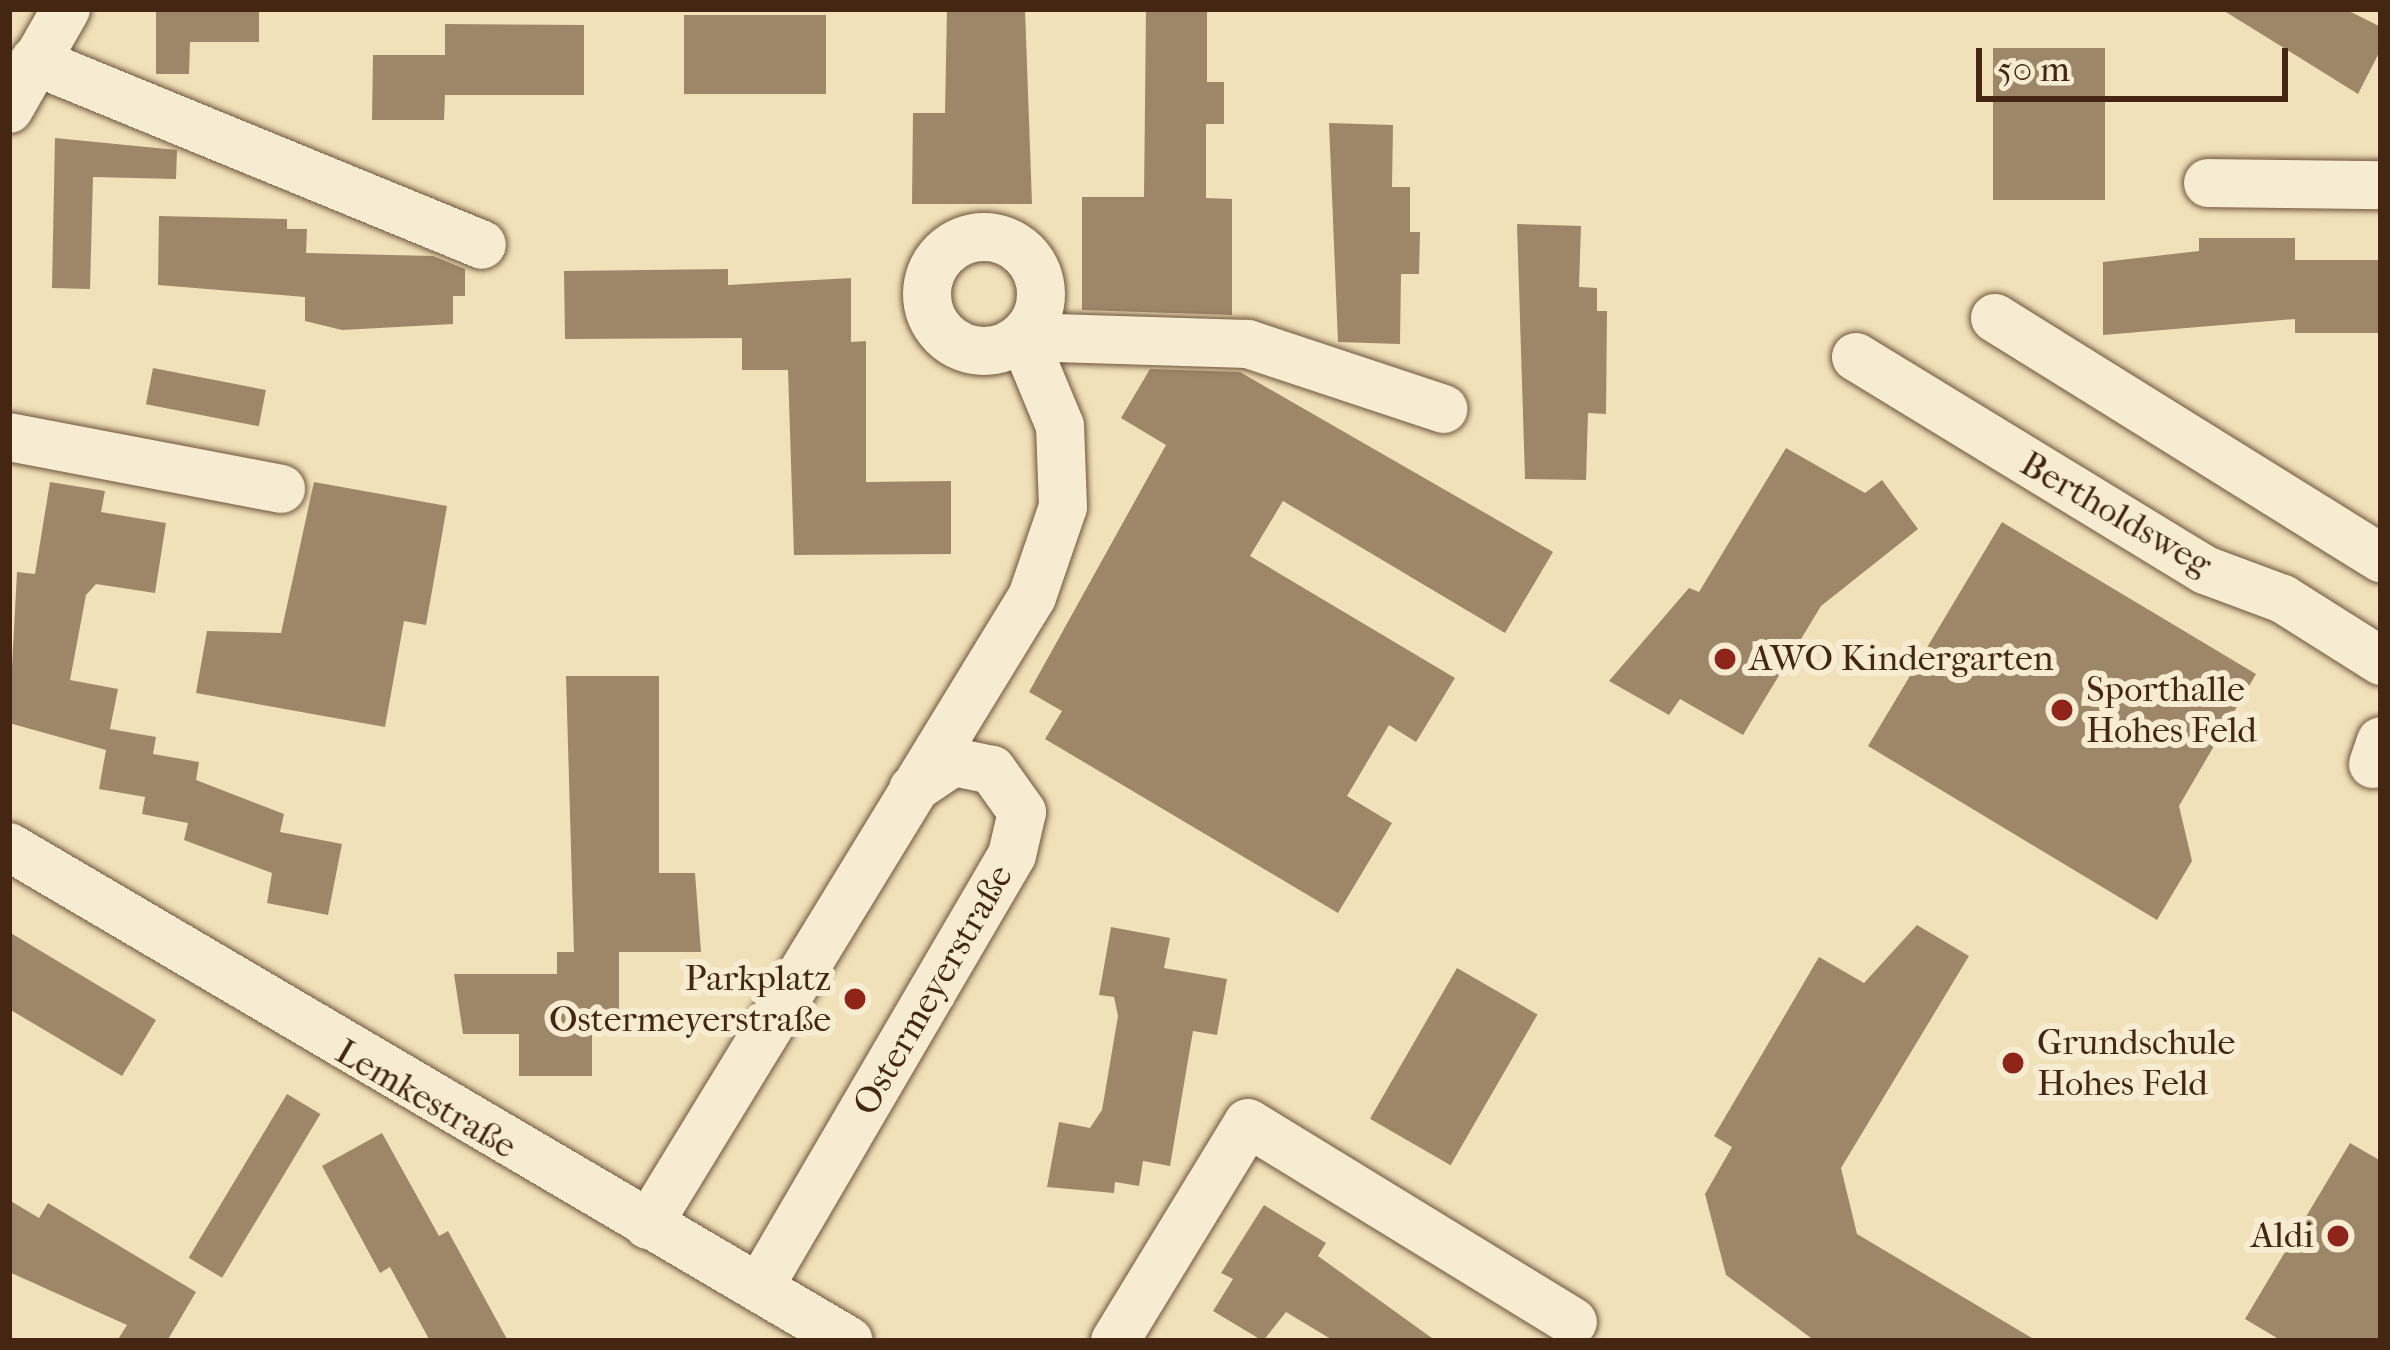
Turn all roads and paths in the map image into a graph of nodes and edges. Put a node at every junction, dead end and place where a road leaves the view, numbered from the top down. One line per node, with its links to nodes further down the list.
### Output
1 (66, 9): 2 (street)
2 (34, 62): 3 (street); 6 (street)
3 (9, 109)
4 (2208, 183): 5 (street)
5 (2381, 184)
6 (482, 245)
7 (1995, 318): 12 (street)
8 (1856, 357): 13 (street, Bertholdsweg)
9 (1443, 409): 14 (street)
10 (9, 437): 11 (street)
11 (280, 489)
12 (2381, 558)
13 (2381, 661)
14 (909, 791): 16 (street); 17 (street, Ostermeyerstraße)
15 (9, 847): 16 (street, Lemkestraße)
16 (648, 1225): 17 (street, Lemkestraße)
17 (759, 1288): 19 (street, Lemkestraße)
18 (1573, 1322): 20 (street)
19 (849, 1341)
20 (1115, 1341)

